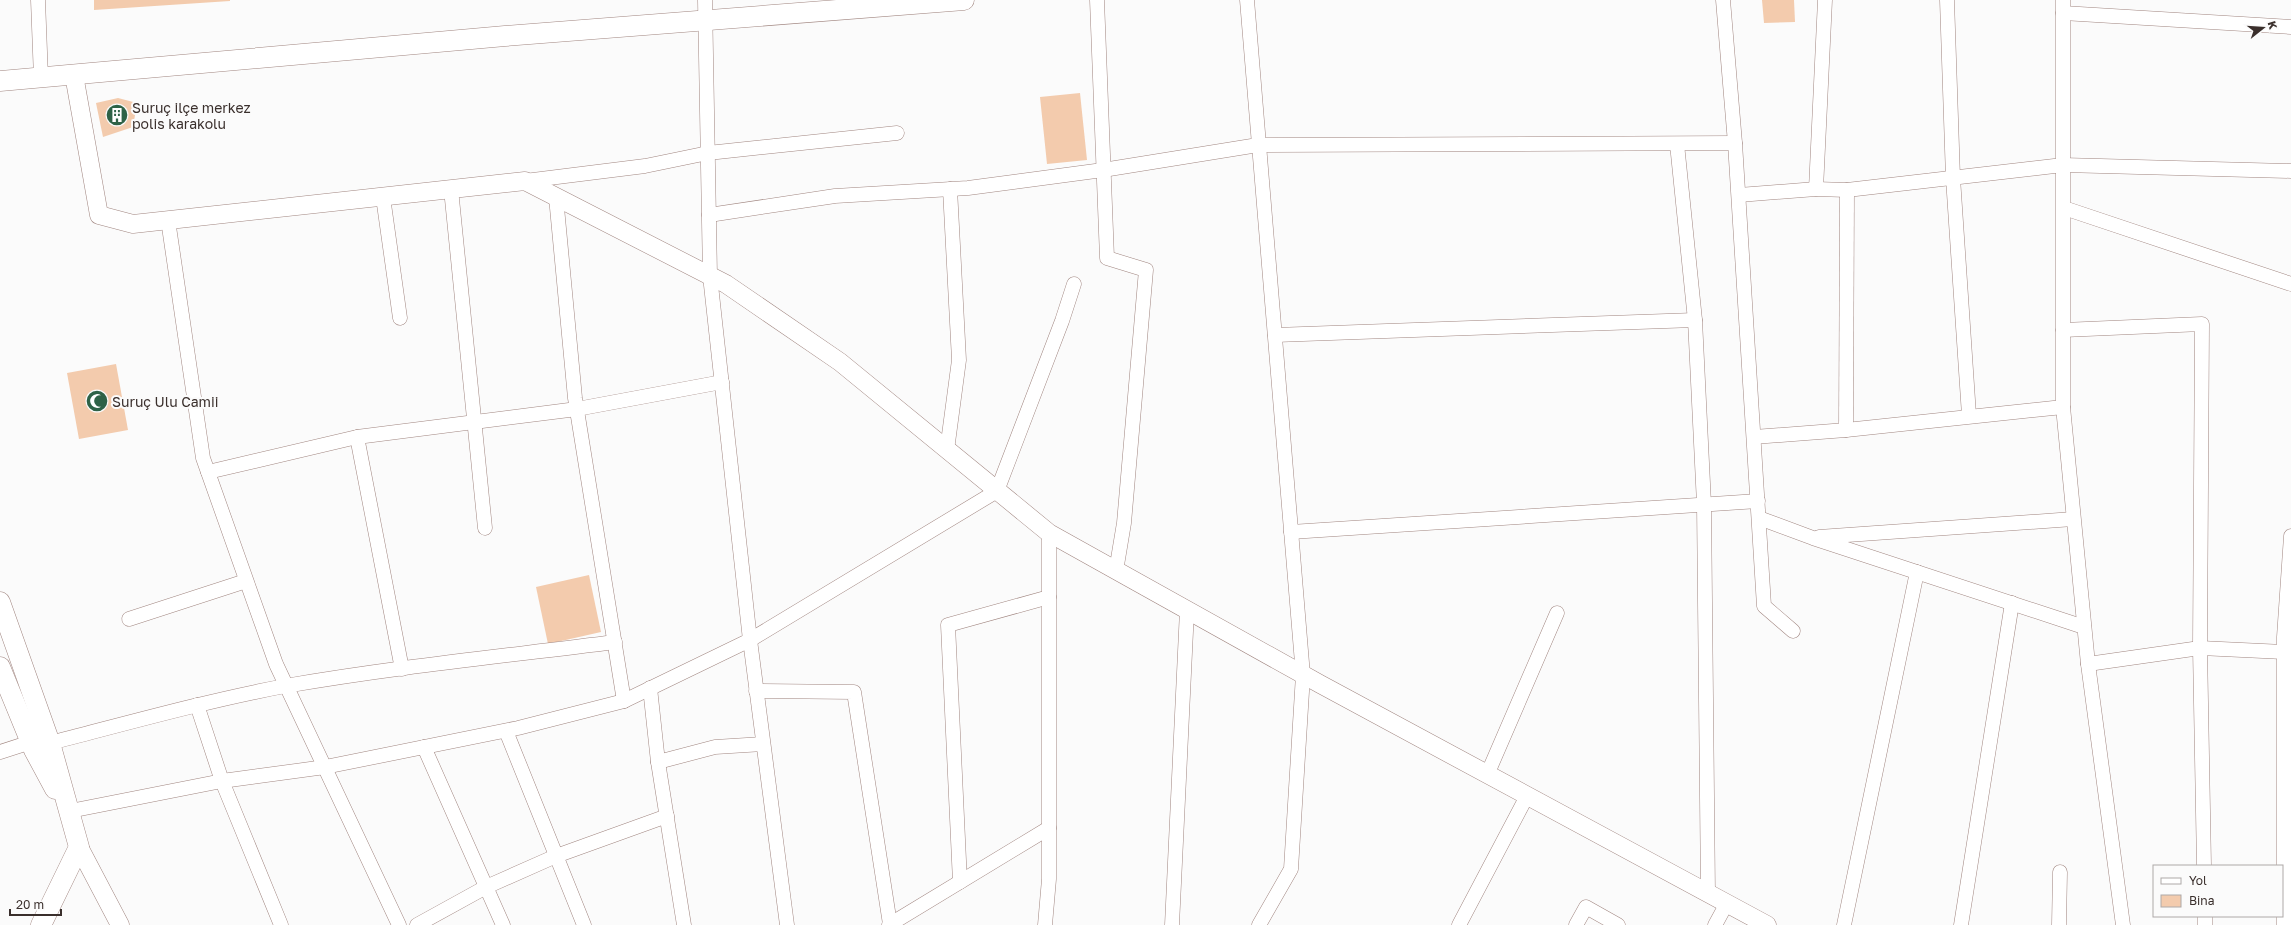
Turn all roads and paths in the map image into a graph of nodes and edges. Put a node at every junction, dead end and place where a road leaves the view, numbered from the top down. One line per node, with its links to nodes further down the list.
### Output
1 (38, 0): 13 (street)
2 (705, 0): 10 (street)
3 (964, 0): 10 (main road)
4 (1097, 0): 21 (street)
5 (1247, 0): 18 (street)
6 (1723, 0): 16 (street)
7 (1825, 0): 27 (street)
8 (1946, 0): 23 (street)
9 (2063, 7): 11 (street); 20 (street)
10 (705, 20): 12 (main road); 19 (street)
11 (2291, 27)
12 (74, 75): 13 (main road); 34 (street)
13 (41, 78): 14 (main road)
14 (0, 81)
15 (897, 133): 19 (street)
16 (1735, 143): 17 (street); 29 (street)
17 (1677, 144): 18 (street); 39 (street)
18 (1258, 145): 21 (street); 41 (street)
19 (708, 153): 24 (street); 33 (street)
20 (2063, 165): 22 (street); 23 (street); 32 (street)
21 (1103, 170): 26 (street); 62 (street)
22 (2291, 171)
23 (1953, 178): 28 (street); 45 (street)
24 (525, 181): 25 (street); 31 (street)
25 (451, 189): 30 (street); 46 (street)
26 (950, 189): 33 (street); 50 (street)
27 (1816, 189): 28 (street); 29 (street)
28 (1847, 190): 47 (street)
29 (1739, 195): 49 (street)
30 (383, 197): 34 (street); 38 (street)
31 (556, 197): 35 (street); 44 (street)
32 (2064, 208): 37 (street); 40 (street)
33 (709, 215): 35 (street)
34 (168, 220): 51 (street)
35 (710, 276): 42 (street); 50 (street)
36 (1074, 284): 52 (street)
37 (2291, 284)
38 (400, 318)
39 (1695, 320): 41 (street); 54 (street)
40 (2063, 330): 43 (street); 75 (street)
41 (1274, 334): 58 (street)
42 (722, 382): 44 (street); 73 (street)
43 (2063, 407): 45 (street); 56 (street)
44 (577, 409): 46 (street); 74 (street)
45 (1969, 415): 47 (street)
46 (476, 422): 48 (street); 57 (street)
47 (1846, 430): 49 (street)
48 (357, 437): 51 (street); 79 (street)
49 (1754, 437): 53 (street)
50 (947, 450): 52 (street)
51 (208, 472): 64 (street)
52 (997, 491): 59 (street); 73 (street)
53 (1758, 501): 54 (street); 55 (street)
54 (1704, 504): 58 (street); 106 (street)
55 (1759, 518): 61 (street); 72 (street)
56 (2073, 519): 61 (street); 71 (street)
57 (484, 528)
58 (1291, 532): 80 (street)
59 (1049, 533): 62 (street); 65 (street)
60 (2291, 536): 76 (street)
61 (1813, 538): 63 (street)
62 (1116, 571): 68 (street)
63 (1917, 572): 67 (street); 126 (street)
64 (246, 581): 70 (street); 81 (street)
65 (1049, 597): 98 (street); 103 (street)
66 (0, 602): 87 (main road)
67 (2012, 603): 71 (street); 127 (street)
68 (1187, 610): 80 (street); 119 (street)
69 (1557, 613): 93 (street)
70 (129, 619)
71 (2084, 627): 77 (street)
72 (1793, 631)
73 (750, 640): 82 (street); 83 (street)
74 (615, 642): 79 (street); 84 (street)
75 (2200, 648): 76 (street); 77 (street); 101 (street)
76 (2284, 652): 104 (street)
77 (2088, 664): 129 (street)
78 (0, 667): 87 (main road)
79 (402, 669): 81 (street)
80 (1303, 675): 93 (street); 120 (street)
81 (286, 686): 85 (street); 92 (street)
82 (650, 688): 84 (street); 91 (street)
83 (756, 691): 88 (street); 117 (street)
84 (624, 701): 86 (street)
85 (197, 705): 87 (street); 94 (street)
86 (506, 731): 89 (street); 100 (street)
87 (40, 743): 90 (street); 97 (main road)
88 (763, 744): 91 (street); 116 (street)
89 (424, 747): 92 (street); 105 (street)
90 (0, 752)
91 (658, 762): 96 (street)
92 (324, 767): 94 (street); 111 (street)
93 (1487, 775): 95 (street)
94 (222, 782): 97 (street); 110 (street)
95 (1527, 796): 106 (street); 121 (street)
96 (667, 816): 100 (street); 115 (street)
97 (72, 817): 99 (main road)
98 (1049, 828): 103 (street); 118 (street)
99 (79, 847): 108 (main road); 109 (street)
100 (556, 856): 105 (street); 114 (street)
101 (2204, 865)
102 (2060, 872): 128 (street)
103 (960, 882): 117 (street)
104 (2288, 885): 130 (street)
105 (486, 887): 112 (street); 113 (street)
106 (1708, 894): 107 (street)
107 (1727, 904): 124 (street); 125 (street)
108 (40, 925)
109 (120, 925)
110 (281, 925)
111 (399, 925)
112 (417, 925)
113 (503, 925)
114 (584, 925)
115 (684, 925)
116 (787, 925)
117 (890, 925)
118 (1045, 925)
119 (1172, 925)
120 (1259, 925)
121 (1459, 925)
122 (1576, 925): 123 (street)
123 (1618, 925)
124 (1715, 925)
125 (1767, 925)
126 (1844, 925)
127 (1961, 925)
128 (2059, 925)
129 (2123, 925)
130 (2284, 925)

